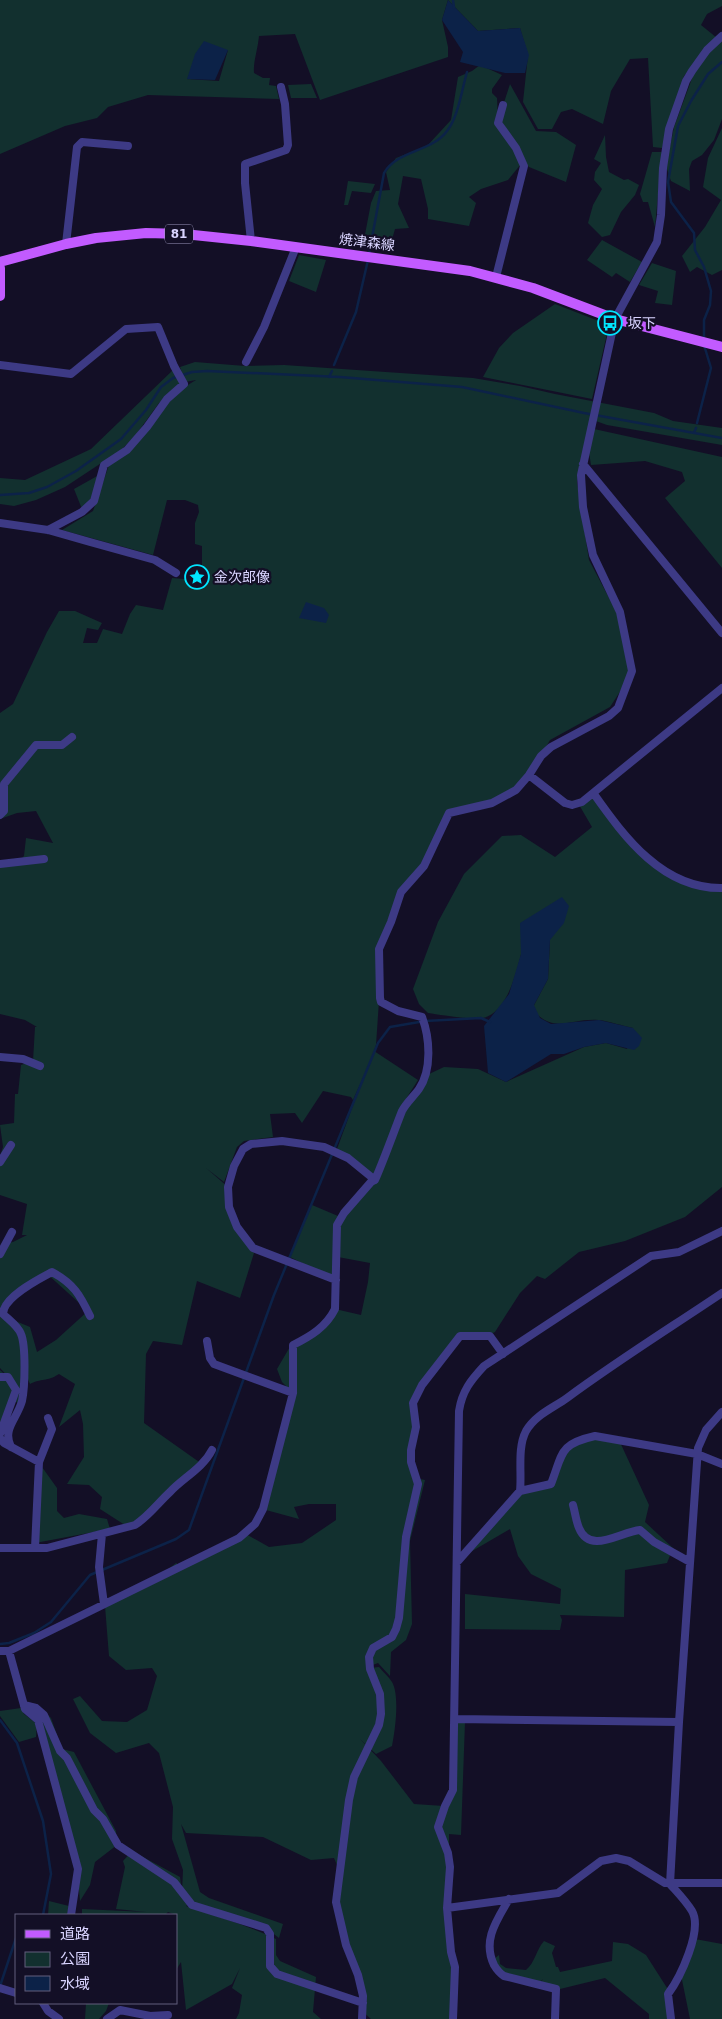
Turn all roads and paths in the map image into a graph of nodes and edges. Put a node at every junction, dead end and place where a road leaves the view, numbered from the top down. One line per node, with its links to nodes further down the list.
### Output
1 (722, 36): 12 (street)
2 (281, 87): 5 (street)
3 (503, 105): 10 (street)
4 (128, 146): 6 (street)
5 (250, 241): 6 (main road, 焼津森線 / 81); 7 (main road, 焼津森線 / 81)
6 (66, 244): 8 (main road, 焼津森線 / 81)
7 (296, 247): 10 (main road, 焼津森線 / 81); 14 (street)
8 (0, 262)
9 (0, 268): 11 (main road)
10 (496, 276): 12 (main road, 焼津森線 / 81)
11 (0, 296)
12 (615, 319): 13 (main road, 焼津森線 / 81); 16 (street)
13 (717, 345)
14 (246, 362)
15 (0, 365): 18 (street)
16 (583, 464): 20 (street); 23 (street)
17 (0, 523): 18 (street)
18 (48, 530): 19 (street)
19 (176, 573)
20 (722, 633)
21 (722, 688): 24 (street)
22 (72, 737): 25 (street)
23 (529, 775): 24 (street); 33 (street)
24 (594, 794): 28 (street)
25 (0, 815)
26 (44, 859): 27 (street)
27 (0, 864)
28 (722, 888)
29 (0, 1057): 30 (street)
30 (40, 1066)
31 (11, 1145): 32 (street)
32 (0, 1162)
33 (375, 1180): 37 (street); 37 (street)
34 (722, 1230): 41 (street)
35 (12, 1232): 36 (street)
36 (0, 1254)
37 (336, 1280): 43 (street)
38 (722, 1293): 52 (street)
39 (90, 1316): 47 (street)
40 (207, 1341): 43 (street)
41 (503, 1354): 57 (street); 72 (street)
42 (0, 1377): 46 (street)
43 (293, 1393): 59 (street)
44 (722, 1412): 49 (street)
45 (48, 1418): 50 (street)
46 (0, 1436): 47 (street)
47 (11, 1447): 50 (street)
48 (212, 1450): 54 (street)
49 (698, 1454): 51 (street); 52 (street); 58 (street)
50 (39, 1462): 56 (street)
51 (722, 1464)
52 (520, 1491): 57 (street)
53 (573, 1504): 58 (street)
54 (102, 1534): 56 (street); 59 (street)
55 (0, 1548): 56 (street)
56 (35, 1548)
57 (458, 1561): 63 (street)
58 (690, 1562): 64 (street)
59 (104, 1604): 61 (street)
60 (0, 1651): 61 (street)
61 (9, 1651): 62 (street)
62 (24, 1706): 69 (street); 72 (street)
63 (456, 1719): 64 (street); 68 (street)
64 (679, 1722): 66 (street)
65 (722, 1883): 66 (street)
66 (670, 1884): 67 (street); 80 (street)
67 (509, 1899): 68 (street); 79 (street)
68 (446, 1908): 78 (street)
69 (71, 1914)
70 (1, 1991): 71 (street)
71 (15, 1993)
72 (363, 2003): 77 (street)
73 (44, 2004): 75 (street)
74 (168, 2015): 76 (street)
75 (59, 2019)
76 (107, 2019)
77 (362, 2019)
78 (453, 2019)
79 (555, 2019)
80 (671, 2019)

